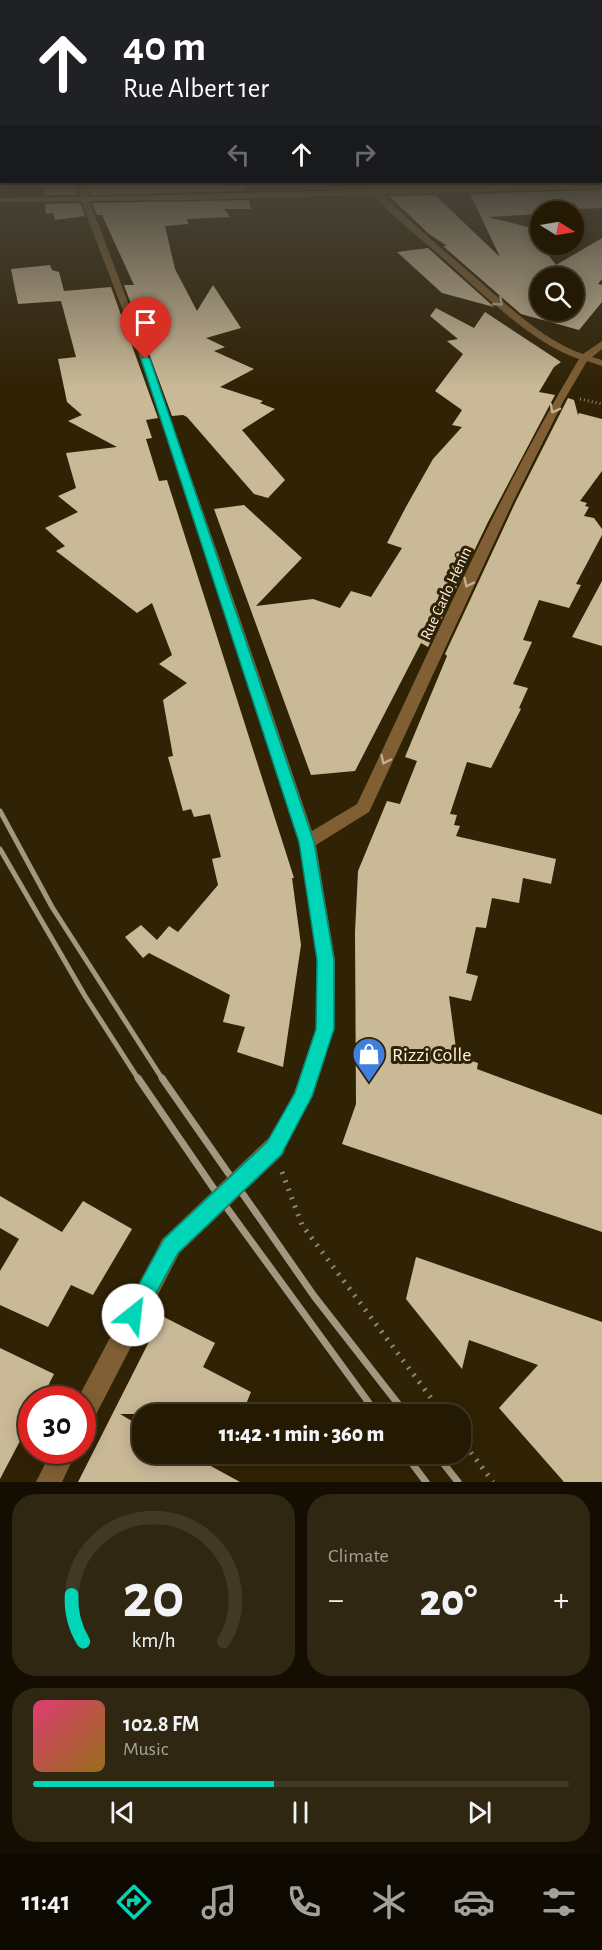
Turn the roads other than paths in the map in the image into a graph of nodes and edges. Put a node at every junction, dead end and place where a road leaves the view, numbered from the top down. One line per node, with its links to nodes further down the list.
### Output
1 (104, 250): 6 (street)
2 (439, 250): 4 (street, one-way to 4)
3 (602, 344): 4 (street, Rue Carlo Hénin)
4 (584, 358): 5 (street); 6 (street, Rue Carlo Hénin, one-way to 6)
5 (602, 363)
6 (307, 842): 7 (street, bridge)
7 (96, 1388)
8 (58, 1464): 9 (street)
9 (49, 1482)

